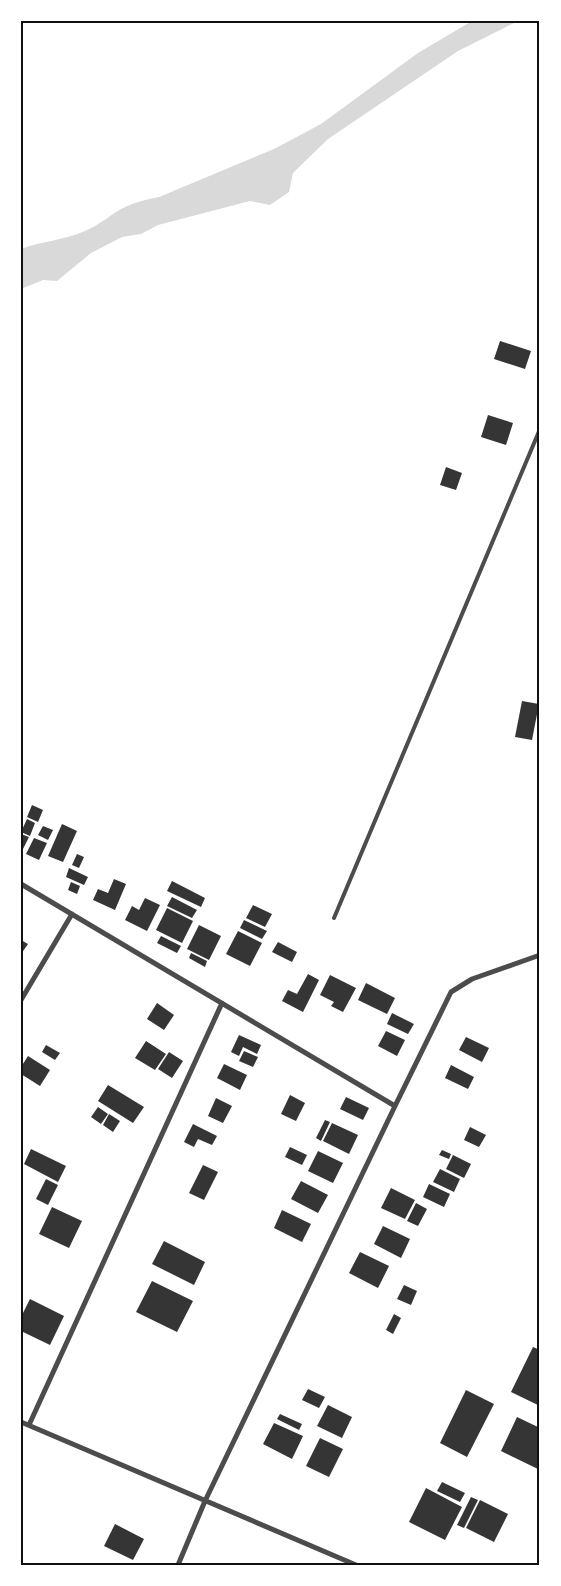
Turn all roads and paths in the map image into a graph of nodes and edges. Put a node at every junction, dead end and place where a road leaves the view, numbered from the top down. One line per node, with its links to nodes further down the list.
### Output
1 (540, 429): 4 (lane)
2 (21, 884): 3 (street)
3 (72, 914): 6 (street); 7 (street)
4 (334, 918)
5 (540, 955): 8 (street)
6 (21, 1000)
7 (222, 1004): 8 (street); 10 (street)
8 (395, 1106): 11 (street)
9 (21, 1422): 10 (street)
10 (29, 1425): 11 (street)
11 (206, 1501): 12 (street); 13 (street)
12 (178, 1565)
13 (356, 1565)

